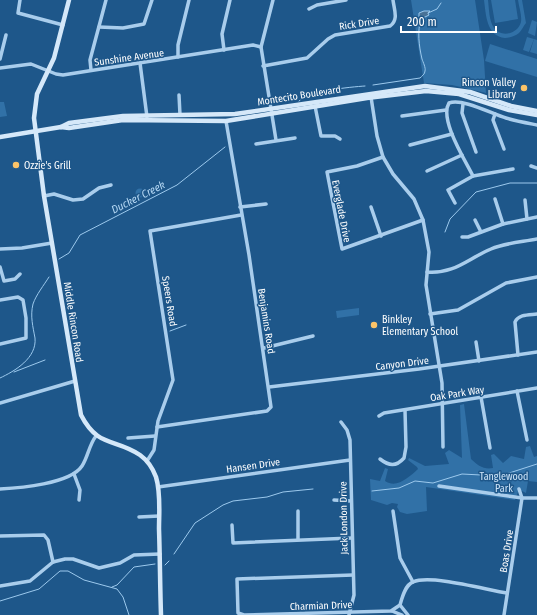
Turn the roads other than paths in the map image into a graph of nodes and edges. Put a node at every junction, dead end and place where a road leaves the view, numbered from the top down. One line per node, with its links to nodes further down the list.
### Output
1 (20, 0): 11 (street)
2 (69, 0): 11 (main road, Middle Rincon Road)
3 (106, 0): 12 (street)
4 (152, 0): 12 (street)
5 (189, 0): 16 (street)
6 (230, 0): 15 (street)
7 (273, 0): 14 (street)
8 (346, 0): 10 (street)
9 (393, 0): 19 (street, Rick Drive)
10 (309, 9)
11 (63, 24): 22 (main road, Middle Rincon Road)
12 (99, 27): 21 (street)
13 (6, 35): 17 (street)
14 (261, 47): 15 (street, Sunshine Avenue); 19 (street)
15 (224, 50): 16 (street, Sunshine Avenue)
16 (178, 57): 18 (street, Sunshine Avenue)
17 (0, 59)
18 (140, 63): 21 (street, Sunshine Avenue); 34 (street)
19 (263, 66): 28 (street)
20 (0, 68): 22 (street, Sunshine Avenue)
21 (91, 70): 22 (street, Sunshine Avenue)
22 (48, 71): 37 (main road, Middle Rincon Road)
23 (179, 95): 31 (street)
24 (371, 97): 26 (main road, Montecito Boulevard); 32 (main road, Montecito Boulevard); 48 (street)
25 (462, 104): 27 (street); 30 (street); 46 (street)
26 (315, 106): 28 (main road, Montecito Boulevard); 41 (street)
27 (446, 110): 33 (street); 38 (street)
28 (271, 111): 29 (main road, Montecito Boulevard); 31 (main road, Montecito Boulevard); 35 (main road, Montecito Boulevard); 42 (street)
29 (537, 111)
30 (495, 114): 36 (street); 45 (street)
31 (180, 115): 34 (main road, Montecito Boulevard)
32 (537, 115)
33 (402, 116)
34 (147, 118): 35 (main road, Montecito Boulevard); 37 (main road, Montecito Boulevard)
35 (226, 121): 60 (street, Benjamins Road)
36 (537, 124)
37 (35, 131): 39 (main road, Montecito Boulevard); 55 (main road, Middle Rincon Road)
38 (452, 134): 44 (street); 47 (street)
39 (0, 137)
40 (295, 138): 42 (street)
41 (340, 139)
42 (276, 140): 43 (street)
43 (256, 144)
44 (410, 145)
45 (504, 149)
46 (476, 152)
47 (462, 154): 52 (street); 53 (street)
48 (383, 158): 65 (street); 69 (street, Everglade Drive)
49 (531, 166): 50 (street)
50 (537, 168)
51 (513, 169): 53 (street)
52 (427, 171)
53 (473, 176): 58 (street)
54 (111, 185): 55 (street)
55 (44, 196): 72 (main road, Middle Rincon Road)
56 (495, 199): 67 (street)
57 (525, 200): 64 (street)
58 (455, 203)
59 (266, 204): 60 (street)
60 (240, 207): 62 (street, Benjamins Road)
61 (371, 208): 69 (street)
62 (241, 216): 84 (street, Benjamins Road); 99 (street, Speers Road)
63 (537, 217): 64 (street)
64 (527, 219): 67 (street)
65 (423, 220): 69 (street, Everglade Drive); 75 (street)
66 (475, 220): 68 (street)
67 (503, 224): 68 (street)
68 (481, 232): 70 (street)
69 (381, 236)
70 (462, 237)
71 (537, 239): 75 (street)
72 (52, 244): 73 (street); 89 (main road, Middle Rincon Road)
73 (0, 249)
74 (0, 267): 76 (street)
75 (427, 272): 79 (street)
76 (20, 274)
77 (537, 277): 79 (street)
78 (0, 300): 83 (street)
79 (430, 314): 88 (street)
80 (537, 314): 86 (street)
81 (313, 336): 84 (street)
82 (476, 342): 87 (street)
83 (0, 344)
84 (264, 348): 90 (street, Benjamins Road)
85 (537, 352): 86 (street, Canyon Drive)
86 (518, 355): 87 (street, Canyon Drive)
87 (479, 360): 88 (street, Canyon Drive)
88 (439, 366): 90 (street, Canyon Drive); 95 (street)
89 (75, 381): 94 (street); 100 (main road, Middle Rincon Road)
90 (269, 387): 99 (street, Benjamins Road)
91 (537, 388): 92 (street, Oak Park Way)
92 (518, 391): 93 (street, Oak Park Way); 103 (street)
93 (481, 397): 95 (street, Oak Park Way); 105 (street)
94 (0, 403)
95 (442, 403): 96 (street, Oak Park Way); 104 (street)
96 (405, 410): 97 (street, Oak Park Way); 106 (street)
97 (380, 416)
98 (341, 422): 107 (street, Jack London Drive)
99 (157, 427): 101 (street, Speers Road)
100 (96, 436): 108 (main road, Middle Rincon Road); 109 (street)
101 (155, 436): 102 (street); 108 (street, Speers Road)
102 (128, 438)
103 (526, 440)
104 (443, 447)
105 (490, 448)
106 (380, 458)
107 (350, 460): 111 (street, Hansen Drive); 118 (street, Jack London Drive)
108 (147, 461): 111 (main road)
109 (74, 474): 112 (street); 116 (street)
110 (439, 486): 114 (street)
111 (158, 487): 121 (main road)
112 (0, 489)
113 (519, 489): 114 (street, Boas Drive)
114 (522, 498): 115 (street); 132 (street, Boas Drive)
115 (537, 498)
116 (79, 500)
117 (334, 500): 118 (street)
118 (351, 501): 125 (street, Jack London Drive)
119 (298, 511): 126 (street)
120 (394, 511): 130 (street)
121 (159, 516): 122 (street); 127 (main road)
122 (139, 517)
123 (232, 525): 126 (street)
124 (0, 536): 128 (street)
125 (352, 538): 126 (street); 129 (street, Jack London Drive)
126 (298, 539)
127 (160, 554): 128 (street); 136 (main road)
128 (53, 562): 131 (street)
129 (353, 575): 135 (street, Jack London Drive); 135 (street, Charmian Drive)
130 (413, 582): 132 (street); 133 (street)
131 (0, 586)
132 (507, 593): 139 (street, Boas Drive)
133 (400, 606): 134 (street, Charmian Drive); 138 (street)
134 (391, 611): 135 (street, Charmian Drive); 137 (street, Charmian Drive)
135 (350, 613)
136 (161, 615)
137 (402, 615)
138 (408, 615)
139 (504, 615)

